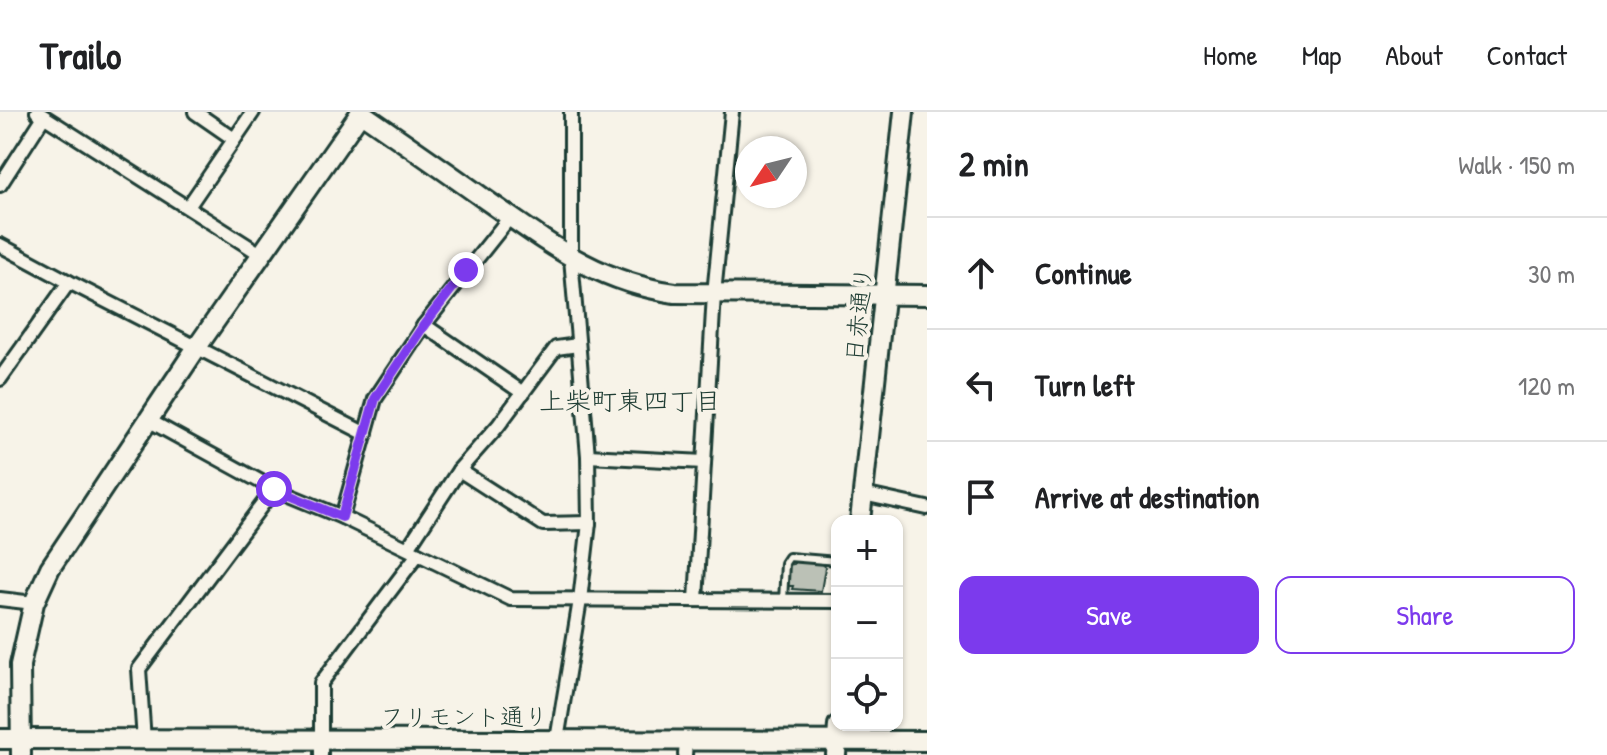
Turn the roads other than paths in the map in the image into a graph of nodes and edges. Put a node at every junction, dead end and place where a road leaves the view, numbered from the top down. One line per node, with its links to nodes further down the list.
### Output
1 (195, 112): 8 (street)
2 (253, 112): 8 (street)
3 (361, 112): 11 (street); 13 (street)
4 (571, 112): 14 (street)
5 (732, 112): 16 (street)
6 (904, 112): 17 (street, 日赤通り)
7 (40, 115): 9 (street); 10 (street)
8 (234, 139): 10 (street)
9 (0, 185)
10 (188, 207): 13 (street)
11 (510, 217): 14 (street); 19 (street)
12 (0, 245): 15 (street)
13 (262, 255): 21 (street)
14 (571, 258): 16 (street); 20 (street)
15 (69, 282): 21 (street); 22 (street)
16 (714, 294): 17 (street); 27 (street)
17 (884, 295): 18 (street); 30 (street, 日赤通り)
18 (927, 295)
19 (424, 325): 23 (street); 25 (street)
20 (578, 345): 23 (street); 26 (street)
21 (197, 347): 24 (street); 25 (street)
22 (0, 379)
23 (523, 393): 28 (street)
24 (148, 420): 29 (street); 42 (street)
25 (366, 434): 33 (street)
26 (588, 456): 27 (street); 34 (street)
27 (704, 462): 39 (street)
28 (459, 470): 34 (street); 35 (street)
29 (274, 489): 33 (street); 46 (street)
30 (863, 494): 31 (street); 32 (street, 日赤通り)
31 (927, 508)
32 (861, 515)
33 (342, 517): 35 (street)
34 (589, 523): 38 (street)
35 (413, 551): 38 (street); 49 (street)
36 (831, 560): 40 (lane)
37 (0, 599): 42 (street)
38 (580, 600): 39 (street); 44 (street)
39 (696, 600): 40 (street)
40 (783, 601): 41 (street)
41 (831, 601)
42 (34, 603): 48 (street)
43 (0, 739): 48 (street, フリモント通り)
44 (557, 740): 49 (street, フリモント通り); 50 (street, フリモント通り)
45 (836, 740): 47 (street, フリモント通り); 50 (street, フリモント通り)
46 (144, 741): 48 (street, フリモント通り); 49 (street, フリモント通り)
47 (927, 741)
48 (21, 747)
49 (321, 748)
50 (686, 748)

